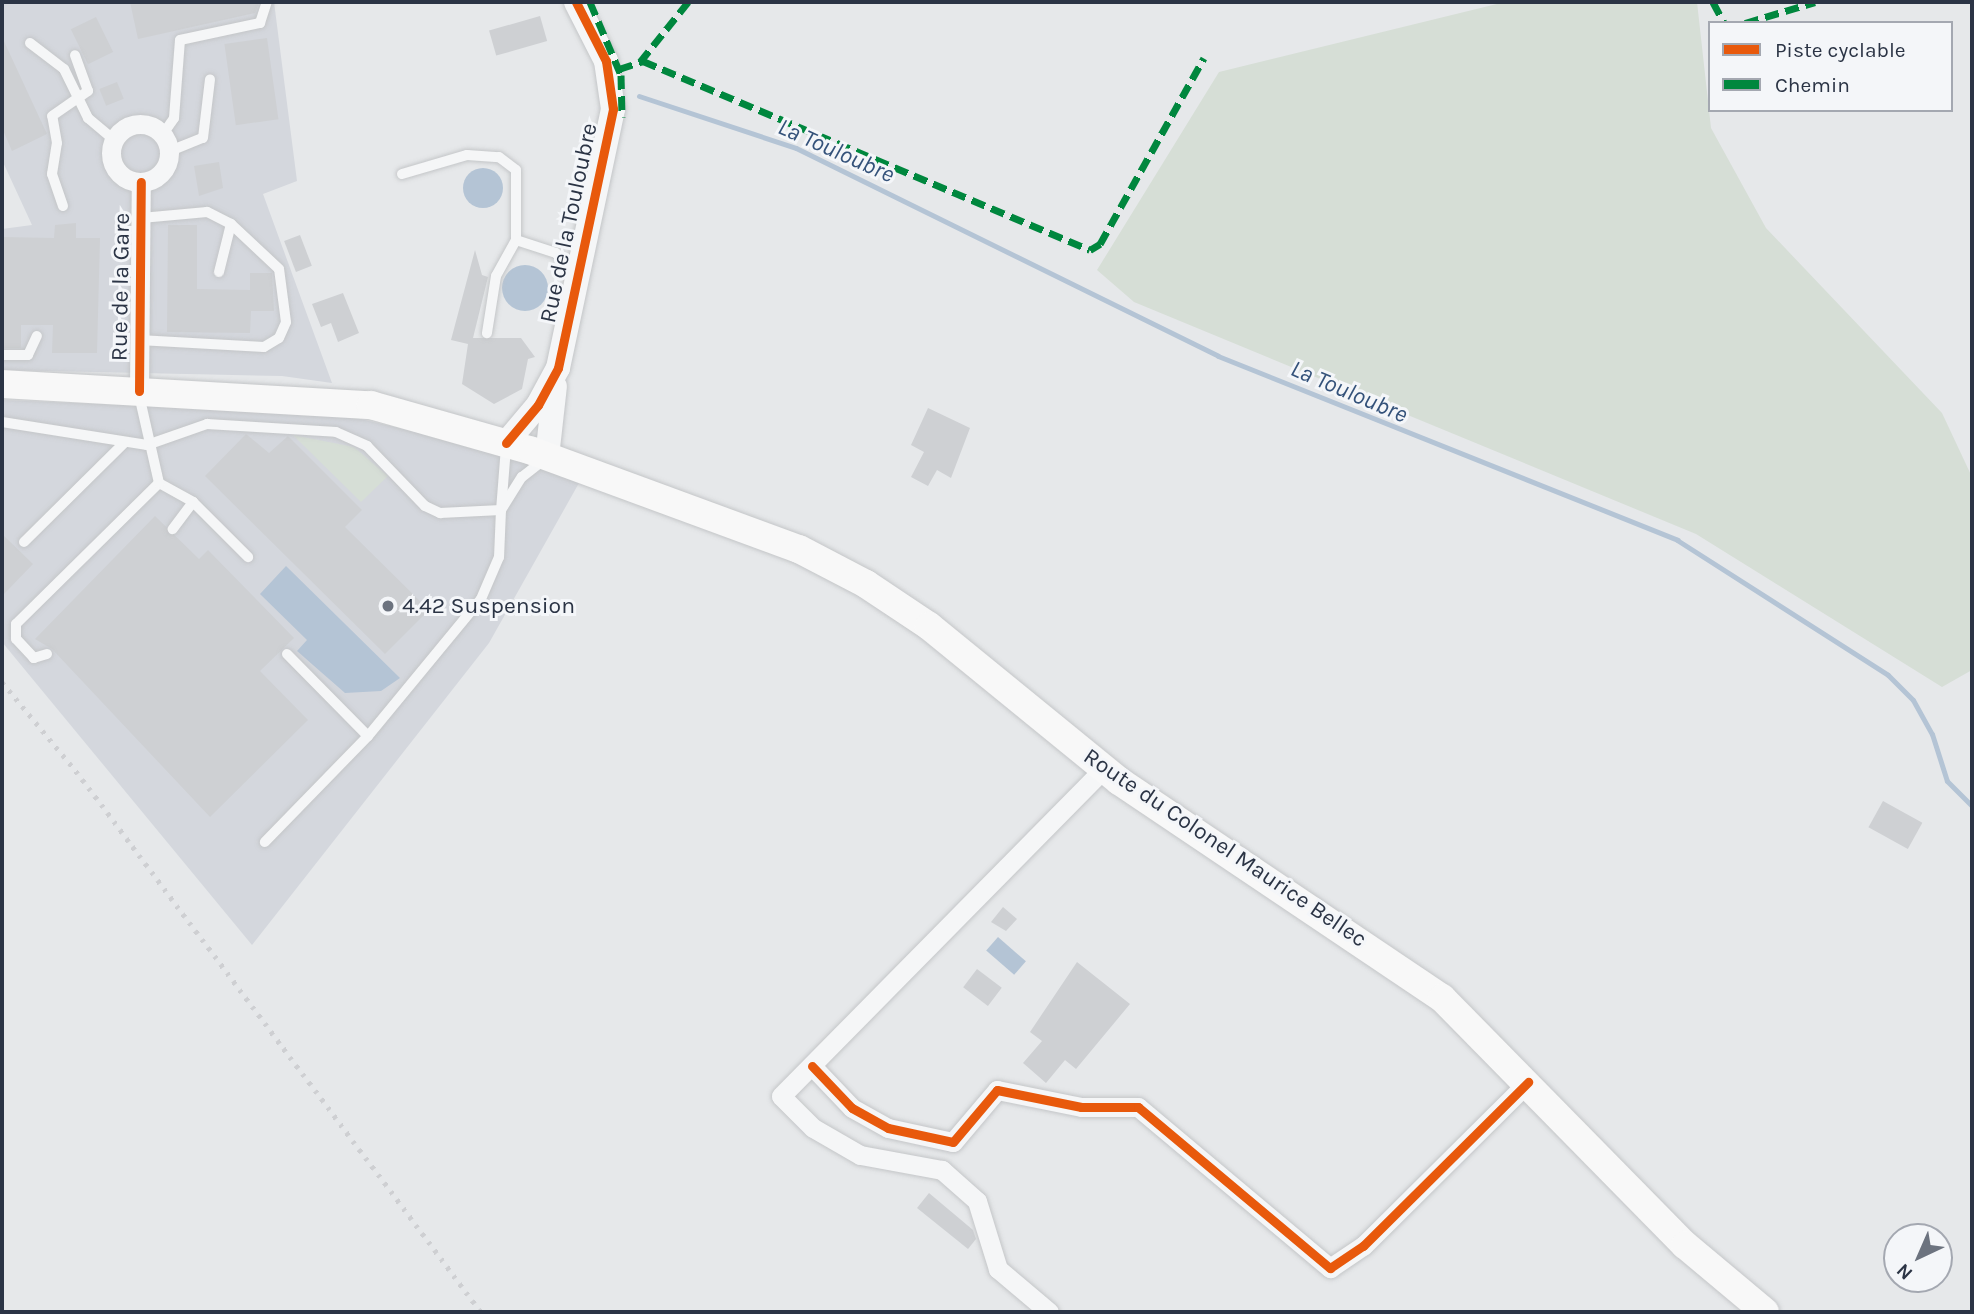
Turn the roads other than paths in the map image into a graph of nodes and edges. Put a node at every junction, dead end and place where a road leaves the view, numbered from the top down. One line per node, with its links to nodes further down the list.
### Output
1 (267, 2): 8 (lane)
2 (576, 2): 15 (street, Rue de la Touloubre)
3 (30, 43): 6 (lane)
4 (75, 55): 6 (lane)
5 (210, 79): 8 (lane)
6 (78, 98): 7 (lane); 11 (lane)
7 (114, 140): 8 (street); 10 (street)
8 (166, 142): 10 (street)
9 (402, 174): 14 (lane)
10 (141, 183): 12 (street, Rue de la Gare)
11 (63, 206)
12 (141, 218): 13 (lane); 21 (street, Rue de la Gare)
13 (231, 224): 17 (lane); 21 (lane)
14 (516, 240): 16 (lane); 19 (lane)
15 (583, 247): 16 (lane); 18 (street, Rue de la Touloubre)
16 (556, 253): 18 (lane)
17 (219, 272)
18 (577, 277): 23 (street, Rue de la Touloubre)
19 (487, 333)
20 (37, 336): 22 (lane)
21 (139, 340): 25 (street, Rue de la Gare)
22 (2, 355)
23 (558, 368): 28 (street, Rue de la Touloubre); 30 (street)
24 (2, 384): 25 (main road, Rue de la Gare)
25 (139, 391): 28 (main road, Rue de la Gare); 29 (lane)
26 (2, 422): 27 (lane)
27 (125, 442): 29 (lane); 35 (lane)
28 (506, 443): 30 (main road, Rue de la Gare); 33 (lane)
29 (147, 445): 31 (lane); 33 (lane)
30 (543, 456): 33 (lane); 40 (main road, Route du Colonel Maurice Bellec)
31 (159, 483): 32 (lane); 37 (lane)
32 (193, 502): 34 (lane); 36 (lane)
33 (501, 510): 39 (lane)
34 (173, 530)
35 (23, 542)
36 (248, 557)
37 (47, 654)
38 (286, 654): 39 (lane)
39 (368, 736): 41 (lane)
40 (1102, 769): 42 (street); 43 (main road, Route du Colonel Maurice Bellec)
41 (265, 842)
42 (812, 1066): 43 (street); 44 (street)
43 (1528, 1082): 45 (main road, Route du Colonel Maurice Bellec)
44 (1049, 1312)
45 (1765, 1312)

